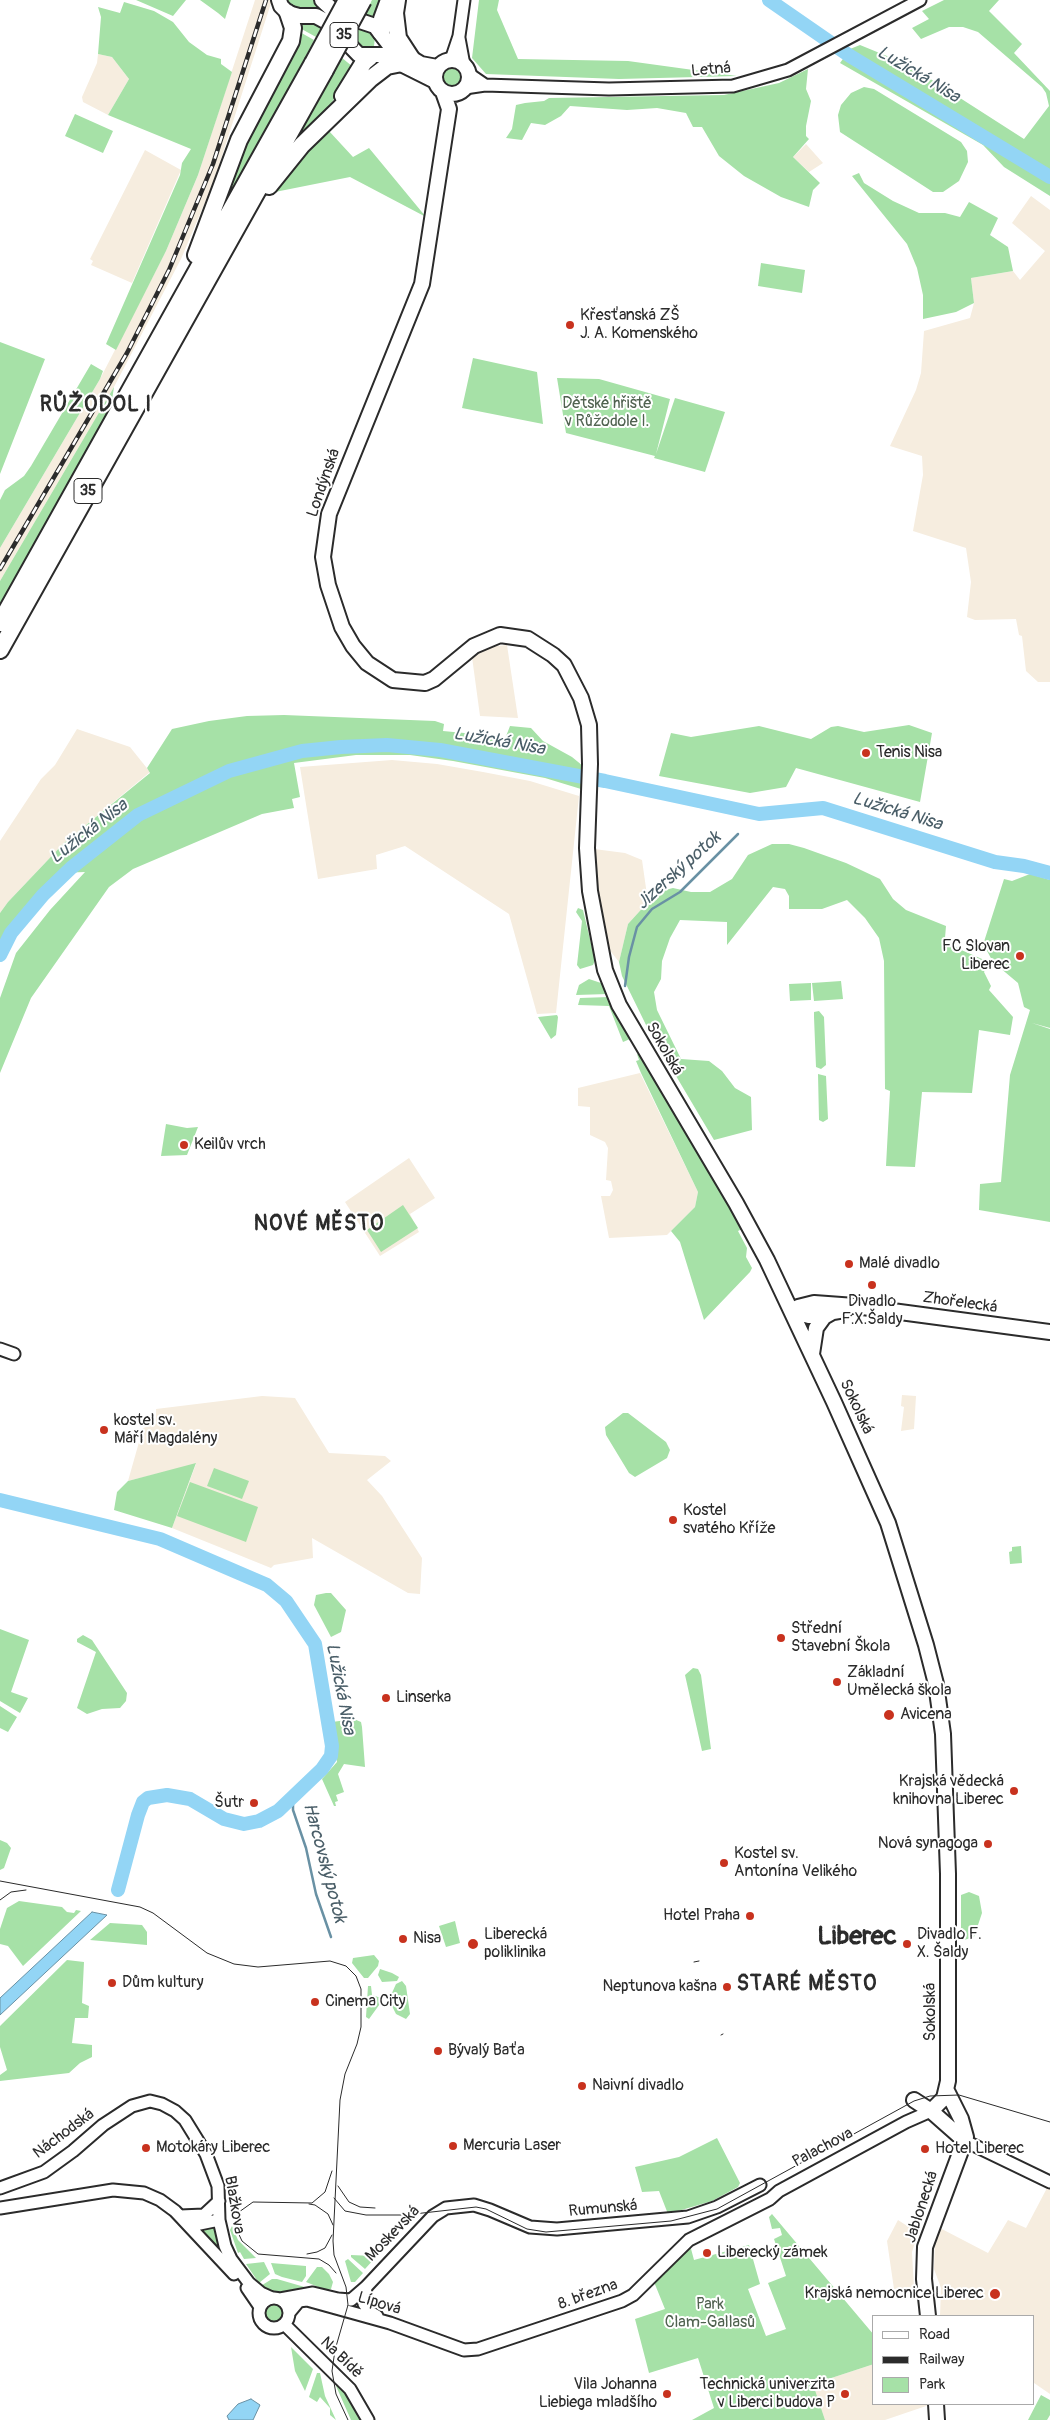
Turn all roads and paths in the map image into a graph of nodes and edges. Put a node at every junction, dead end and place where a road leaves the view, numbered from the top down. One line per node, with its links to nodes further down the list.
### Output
1 (322, 0): 9 (main road)
2 (348, 0): 14 (highway, 35, bridge)
3 (363, 0): 14 (highway, 35, bridge)
4 (389, 0): 9 (highway, 35)
5 (397, 0): 13 (highway)
6 (464, 0): 10 (street, Londýnská)
7 (920, 0): 17 (street, Letná)
8 (284, 6): 11 (main road); 20 (highway)
9 (382, 35): 11 (main road); 13 (main road)
10 (459, 36): 12 (street, Londýnská); 17 (street, Londýnská)
11 (373, 55): 13 (main road); 18 (highway)
12 (450, 60): 15 (main road); 17 (main road)
13 (407, 61): 15 (main road); 16 (main road); 18 (highway)
14 (319, 67): 19 (highway, 35); 20 (highway, 35)
15 (437, 67): 16 (main road)
16 (435, 81): 17 (main road, Londýnská)
17 (460, 82): 23 (main road, Londýnská)
18 (319, 128): 19 (highway)
19 (238, 225): 22 (highway, 35)
20 (174, 310): 21 (highway, 35)
21 (0, 623)
22 (0, 650)
23 (590, 780): 24 (main road, Sokolská)
24 (771, 1262): 25 (main road); 27 (main road, Sokolská)
25 (818, 1304): 26 (main road, Zhořelecká); 27 (main road)
26 (865, 1309): 28 (main road, Zhořelecká); 29 (main road, Zhořelecká)
27 (792, 1311): 28 (main road, Zhořelecká); 31 (main road, Sokolská)
28 (831, 1313): 31 (main road)
29 (1050, 1332)
30 (0, 1349): 32 (street)
31 (813, 1352): 33 (main road, Sokolská)
32 (14, 1354)
33 (947, 2091): 34 (main road); 36 (main road)
34 (935, 2108): 36 (main road); 41 (street, Palachova)
35 (118, 2114): 39 (street, Náchodská); 40 (street, Blažkova)
36 (965, 2137): 37 (street); 50 (main road, Jablonecká)
37 (1050, 2182)
38 (760, 2185): 43 (street, Rumunská)
39 (0, 2188)
40 (218, 2201): 44 (street); 45 (street, Blažkova)
41 (757, 2206): 53 (street, 8. března)
42 (0, 2208): 44 (street)
43 (446, 2208): 47 (street, Moskevská)
44 (180, 2216): 46 (street)
45 (219, 2220): 46 (street); 48 (street, Blažkova)
46 (190, 2226): 49 (street)
47 (366, 2287): 48 (street, Moskevská); 52 (street, Moskevská)
48 (276, 2298): 49 (street); 51 (street)
49 (260, 2307): 51 (street)
50 (928, 2315)
51 (286, 2318): 52 (street, Lípová); 55 (street, Na Bídě)
52 (390, 2323): 53 (street, Lípová)
53 (464, 2350)
54 (936, 2405): 56 (main road)
55 (368, 2420)
56 (937, 2420)

